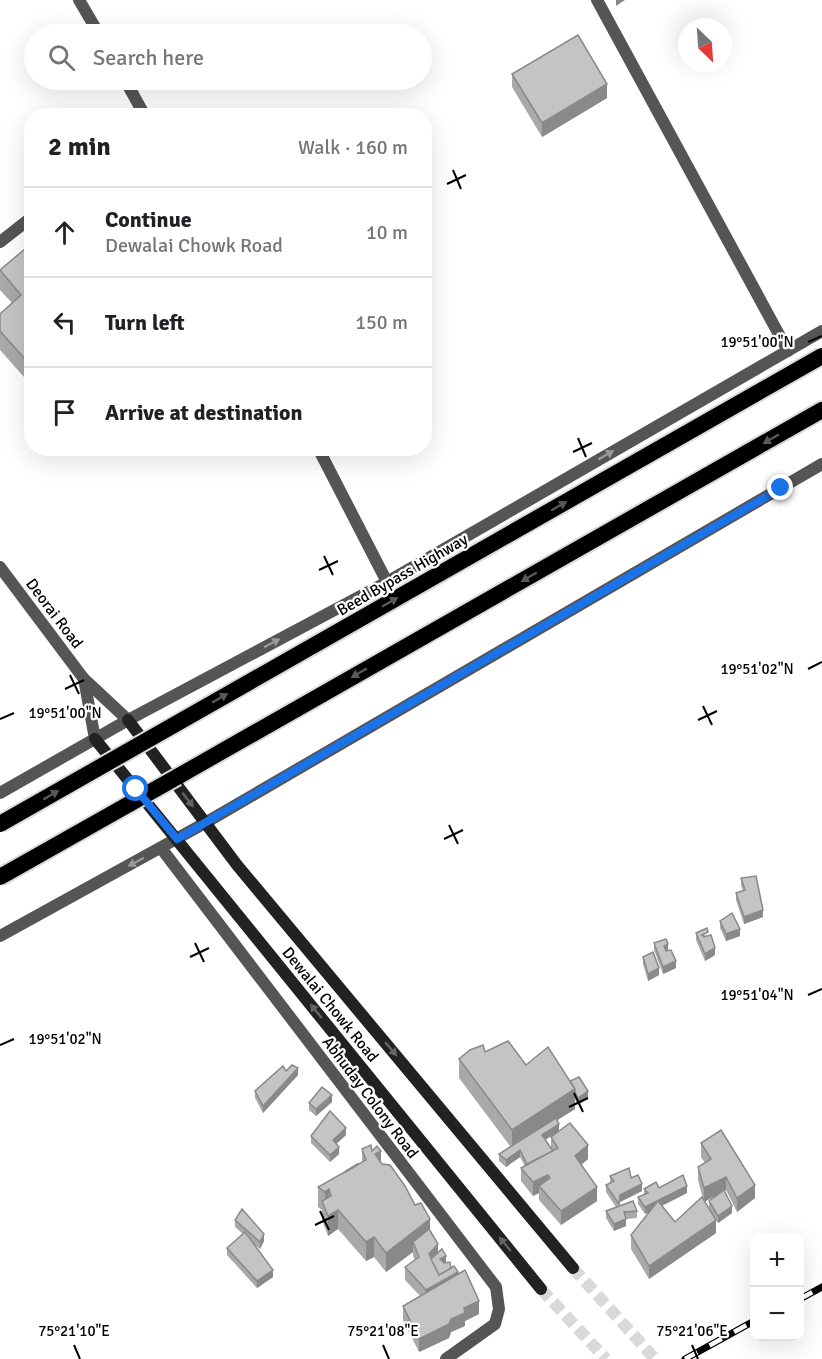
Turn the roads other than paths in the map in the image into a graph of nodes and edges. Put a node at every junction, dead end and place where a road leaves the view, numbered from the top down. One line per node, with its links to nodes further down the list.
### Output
1 (79, 0): 3 (street)
2 (597, 0): 9 (street)
3 (93, 24)
4 (130, 90): 5 (street)
5 (140, 108)
6 (24, 223): 7 (street)
7 (0, 242)
8 (822, 331): 9 (street)
9 (788, 351): 15 (street, one-way to 9)
10 (822, 356): 21 (highway, Beed Bypass Highway, one-way to 10, bridge)
11 (822, 410): 24 (highway, one-way to 24, bridge)
12 (322, 456): 15 (street)
13 (822, 464): 20 (street)
14 (0, 567): 16 (street, Deorai Road)
15 (387, 582): 17 (street, one-way to 15)
16 (84, 679): 17 (street, Deorai Road); 18 (street)
17 (128, 720): 18 (street); 20 (main road, Dewalai Chowk Road, one-way to 20)
18 (95, 739): 19 (street); 22 (main road, Dewalai Chowk Road)
19 (0, 793)
20 (205, 823): 22 (street); 26 (main road, Dewalai Chowk Road, one-way to 26)
21 (0, 824)
22 (177, 839): 23 (street); 27 (main road, Dewalai Chowk Road, one-way to 22)
23 (161, 848): 25 (street, one-way to 25); 28 (street, Abhuday Colony Road)
24 (0, 876)
25 (0, 936)
26 (573, 1268)
27 (541, 1289)
28 (446, 1359)

